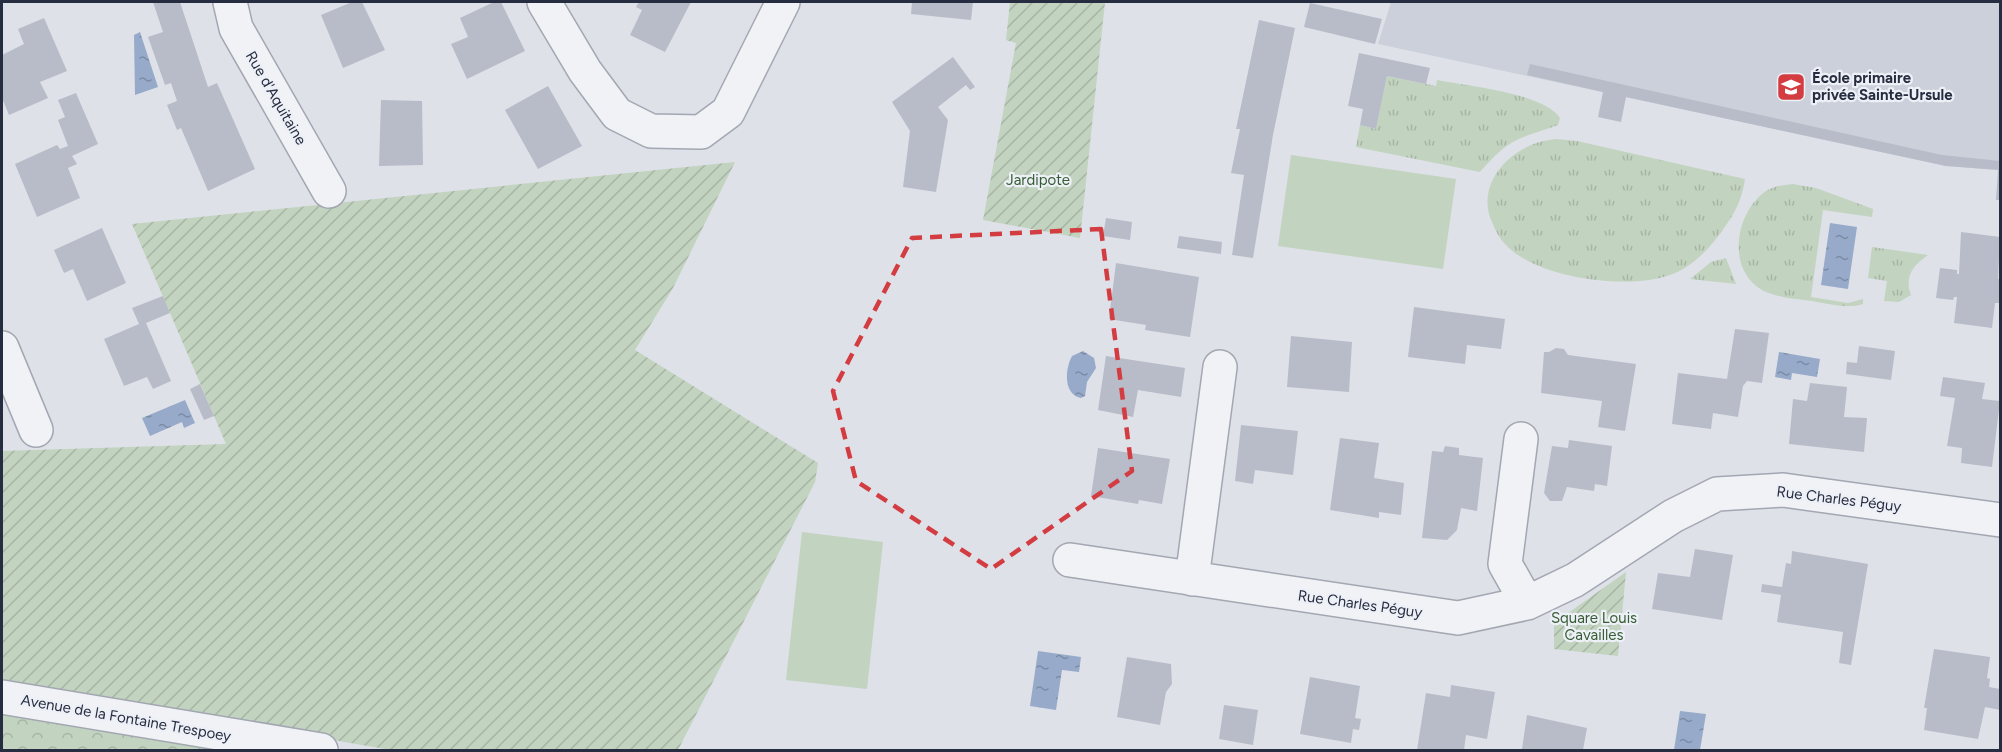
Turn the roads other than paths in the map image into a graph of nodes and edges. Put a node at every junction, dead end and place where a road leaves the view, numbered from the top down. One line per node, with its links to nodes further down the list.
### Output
1 (230, 2): 4 (street, Rue d'Aquitaine)
2 (544, 2): 3 (street)
3 (783, 2)
4 (329, 191)
5 (2, 348): 7 (street)
6 (1220, 367): 11 (street)
7 (36, 430)
8 (1521, 439): 12 (street)
9 (2001, 520): 12 (street, Rue Charles Péguy)
10 (1070, 560): 11 (street, Rue Charles Péguy)
11 (1192, 579): 12 (street, Rue Charles Péguy)
12 (1527, 603)
13 (2, 697): 14 (street, Avenue de la Fontaine Trespoey)
14 (321, 750)

